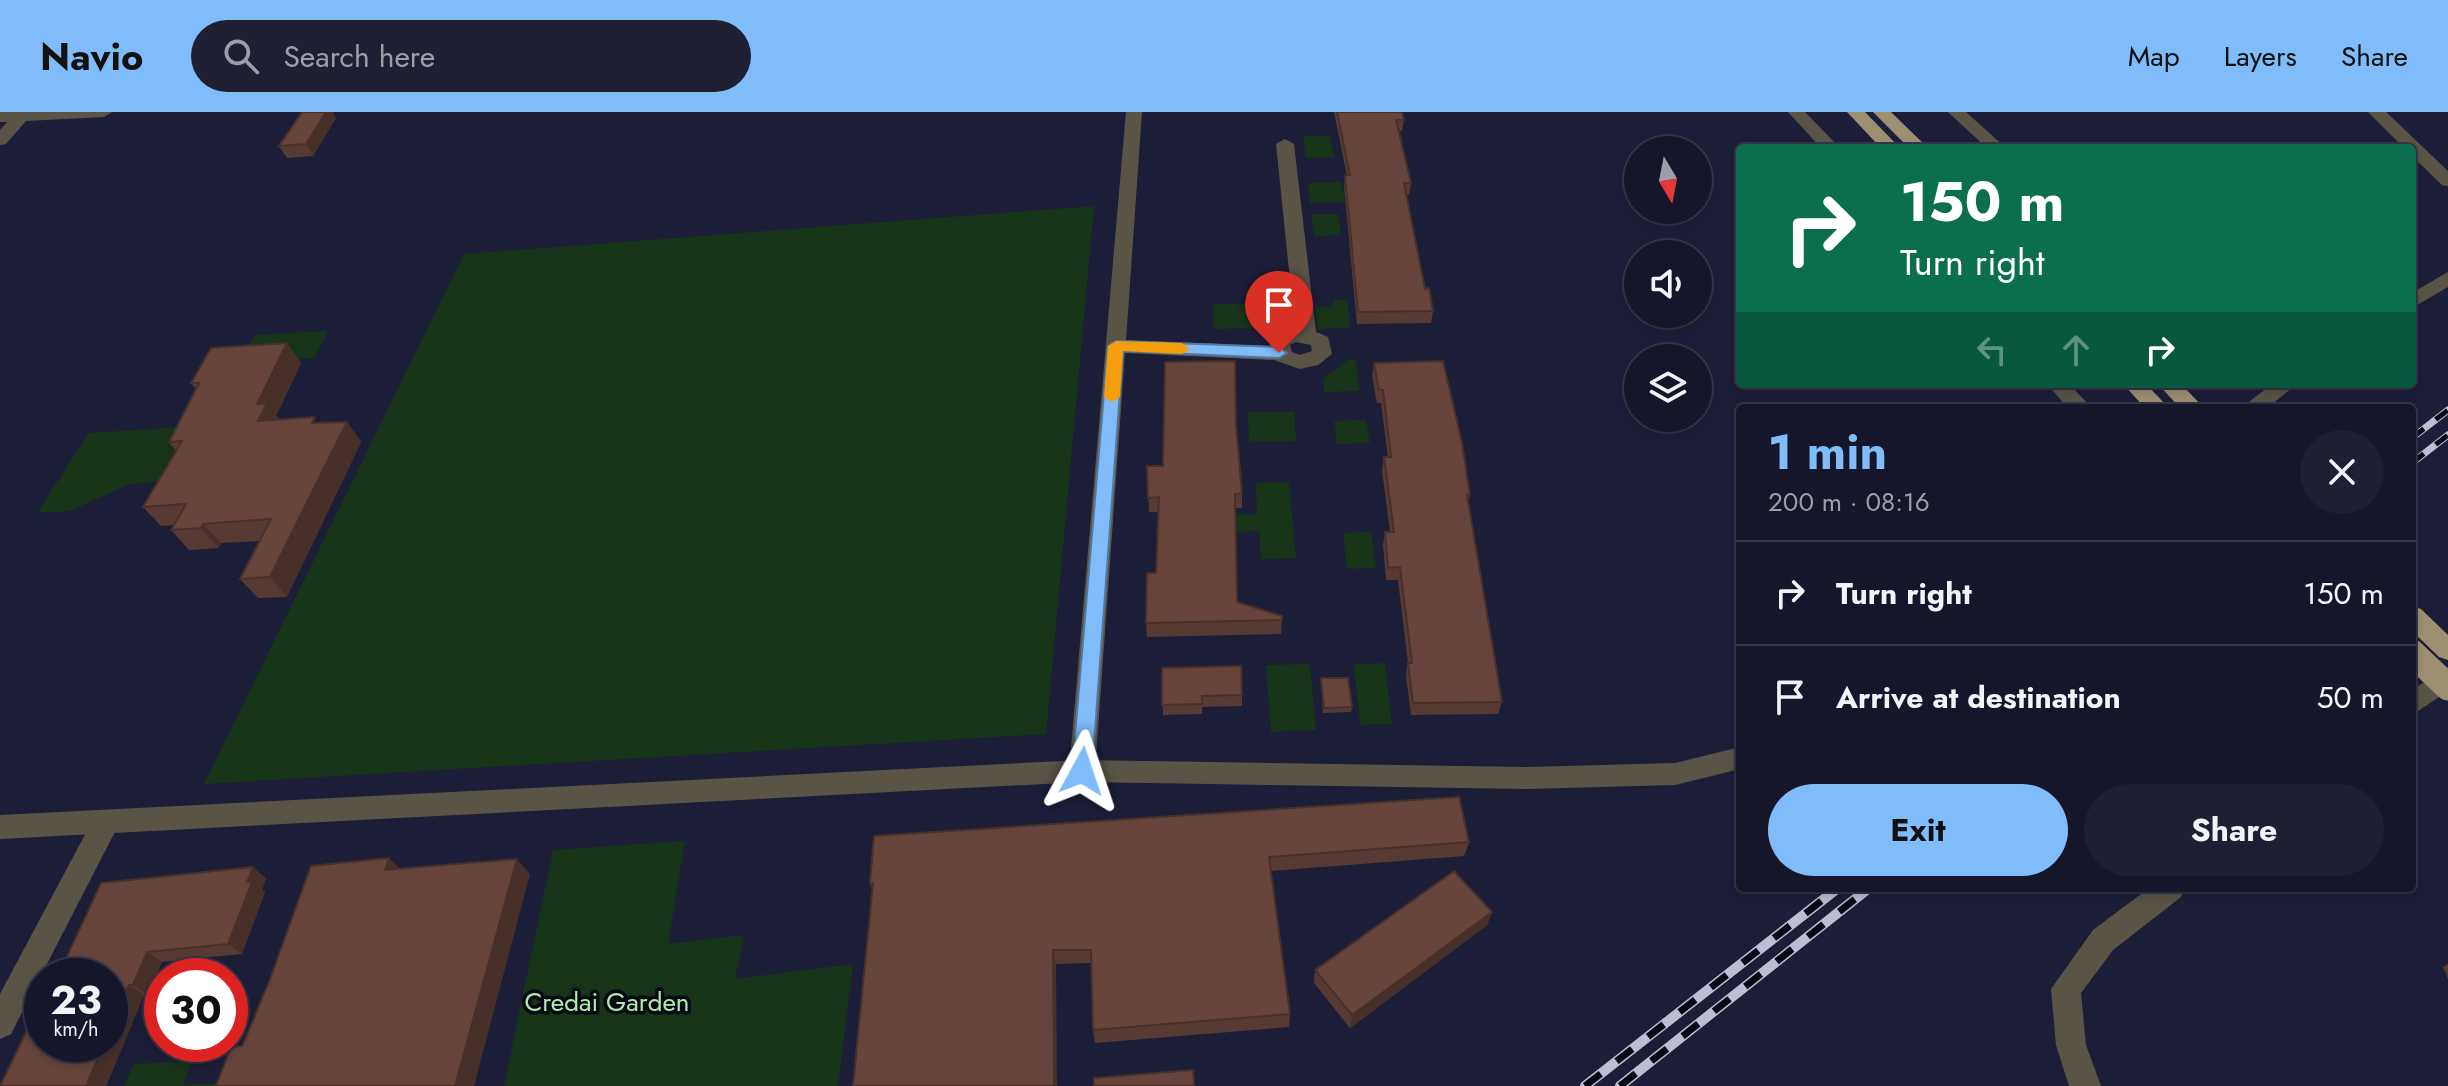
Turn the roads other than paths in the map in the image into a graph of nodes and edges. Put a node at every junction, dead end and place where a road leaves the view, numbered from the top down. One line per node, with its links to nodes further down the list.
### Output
1 (104, 112): 8 (street)
2 (1134, 112): 22 (street)
3 (1796, 112): 12 (street)
4 (1855, 112): 13 (highway)
5 (1881, 112): 14 (highway)
6 (1956, 112): 15 (street)
7 (2376, 112): 16 (street)
8 (23, 114): 9 (street); 10 (street)
9 (0, 117)
10 (0, 140)
11 (1285, 144): 21 (street)
12 (1827, 144)
13 (1887, 144)
14 (1915, 144)
15 (1992, 144)
16 (2409, 144)
17 (2416, 150): 18 (street)
18 (2448, 181)
19 (2448, 278): 20 (street)
20 (2416, 299)
21 (1306, 334): 23 (street); 23 (street)
22 (1116, 346): 23 (street); 39 (street)
23 (1279, 353)
24 (2061, 388): 28 (street)
25 (2137, 388): 29 (highway)
26 (2172, 388): 30 (highway)
27 (2275, 388): 31 (street)
28 (2077, 404)
29 (2154, 404)
30 (2189, 404)
31 (2257, 404)
32 (2416, 620): 33 (highway)
33 (2448, 650)
34 (2416, 657): 36 (highway, bridge)
35 (2448, 677): 37 (street)
36 (2448, 687)
37 (2416, 701)
38 (1736, 759): 39 (street)
39 (1082, 771): 40 (street)
40 (106, 822): 41 (street); 43 (street)
41 (0, 827)
42 (2166, 892): 44 (street)
43 (0, 1024)
44 (2085, 1086)

